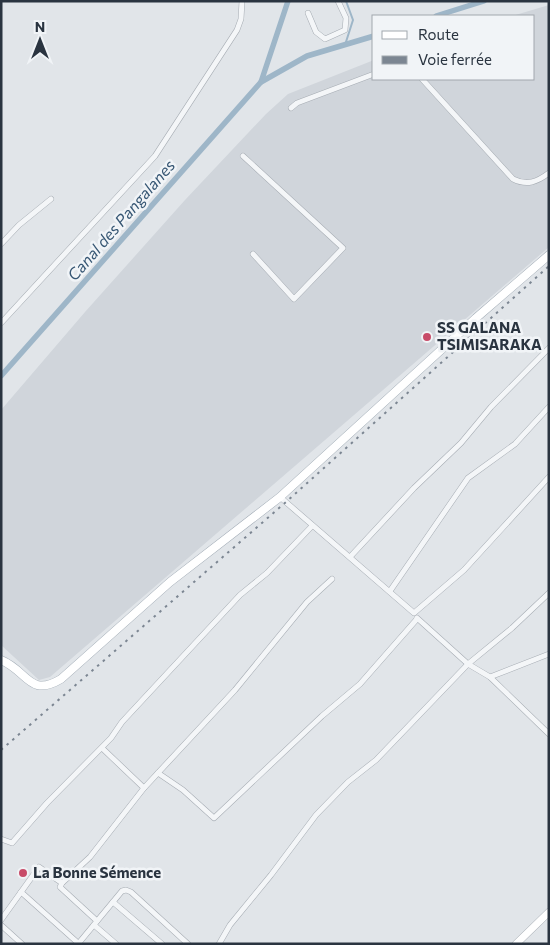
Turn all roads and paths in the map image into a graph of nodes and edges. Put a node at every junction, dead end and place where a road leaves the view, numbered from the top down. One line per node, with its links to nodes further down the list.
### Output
1 (242, 1): 13 (street)
2 (338, 1): 3 (street)
3 (308, 13)
4 (372, 75): 6 (street)
5 (423, 80): 8 (street)
6 (291, 108)
7 (243, 156): 11 (street)
8 (549, 173)
9 (51, 199): 10 (street)
10 (1, 244)
11 (253, 254)
12 (548, 257): 17 (main road)
13 (1, 323)
14 (549, 348): 19 (street)
15 (549, 407): 21 (street)
16 (549, 477): 23 (street)
17 (280, 497): 18 (street); 26 (main road)
18 (312, 526): 19 (street); 30 (street)
19 (350, 557): 21 (street)
20 (332, 579): 31 (street)
21 (390, 591): 23 (street)
22 (549, 593): 27 (street)
23 (414, 613): 24 (street)
24 (417, 619): 27 (street); 31 (street)
25 (549, 654): 28 (street)
26 (1, 660)
27 (468, 664): 28 (street); 46 (street)
28 (490, 677): 29 (street)
29 (549, 734)
30 (102, 748): 32 (street); 33 (street)
31 (158, 773): 32 (street)
32 (144, 788): 34 (street)
33 (1, 839)
34 (62, 883): 35 (street); 39 (street)
35 (21, 892): 38 (street); 41 (street)
36 (113, 902): 39 (street); 44 (street); 45 (street)
37 (549, 912): 47 (main road)
38 (1, 920)
39 (95, 923): 41 (street); 43 (street)
40 (1, 926): 42 (street)
41 (78, 943)
42 (22, 944)
43 (116, 944)
44 (162, 944)
45 (188, 944)
46 (220, 944)
47 (516, 944)

